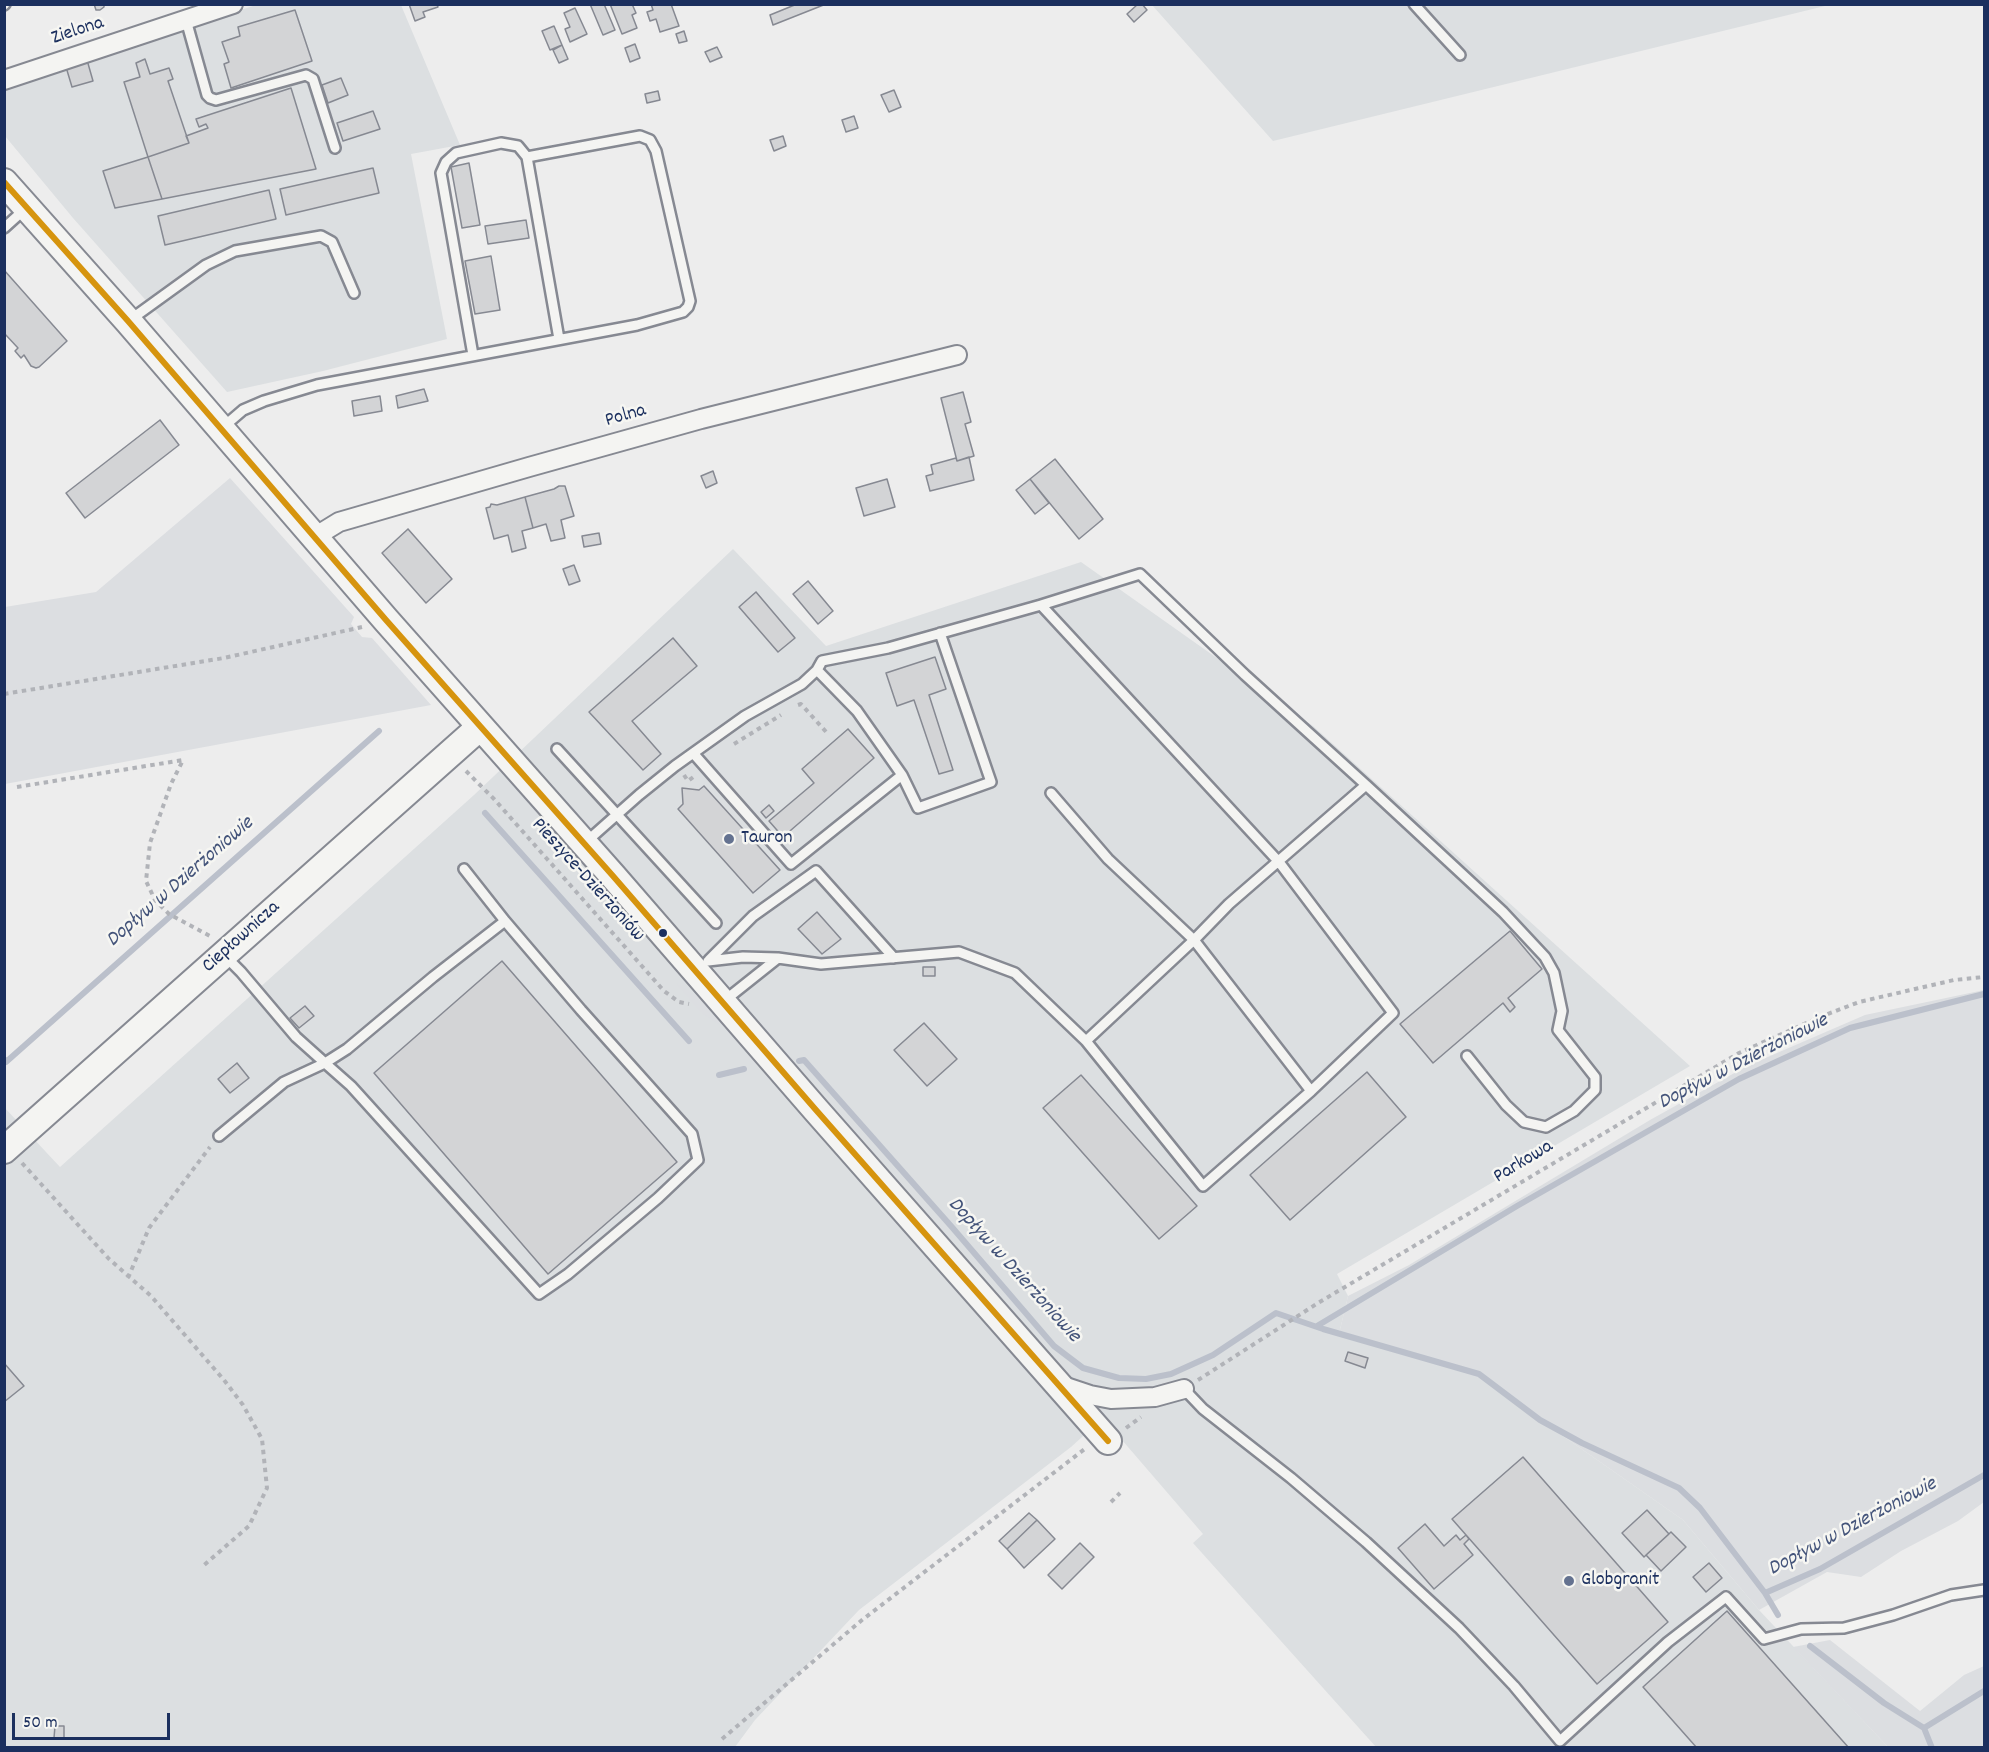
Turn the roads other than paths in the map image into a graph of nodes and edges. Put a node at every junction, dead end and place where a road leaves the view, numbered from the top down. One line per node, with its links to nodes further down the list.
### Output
1 (233, 4): 3 (street, Zielona)
2 (1414, 4): 4 (lane)
3 (186, 20): 5 (street, Zielona); 6 (lane)
4 (1460, 55)
5 (4, 80)
6 (335, 148)
7 (526, 157): 13 (lane); 13 (lane); 14 (lane)
8 (4, 182): 9 (street)
9 (26, 207): 10 (lane); 12 (street)
10 (4, 228)
11 (354, 293): 12 (lane)
12 (128, 321): 16 (street)
13 (559, 339): 14 (lane)
14 (473, 355): 16 (lane)
15 (957, 355): 17 (street, Polna)
16 (220, 429): 17 (street)
17 (313, 538): 21 (street)
18 (1041, 604): 19 (lane); 25 (lane); 29 (lane)
19 (940, 633): 20 (lane); 24 (lane)
20 (817, 670): 23 (lane); 24 (lane)
21 (480, 727): 28 (street); 34 (street, Ciepłownicza)
22 (557, 748): 27 (lane)
23 (693, 753): 24 (lane); 27 (lane)
24 (902, 775)
25 (1366, 786): 29 (lane); 40 (lane)
26 (1051, 794): 33 (lane)
27 (617, 814): 28 (lane); 32 (lane)
28 (585, 844): 37 (street)
29 (1279, 862): 33 (lane); 42 (lane)
30 (464, 869): 31 (lane)
31 (505, 921): 41 (lane); 41 (lane)
32 (716, 923)
33 (1194, 940): 39 (lane); 42 (lane)
34 (228, 950): 41 (lane); 44 (street, Ciepłownicza)
35 (778, 957): 36 (lane); 37 (lane); 38 (lane)
36 (894, 958): 37 (lane); 39 (lane)
37 (702, 966): 38 (street)
38 (722, 1002): 45 (street)
39 (1086, 1041): 42 (lane)
40 (1467, 1056)
41 (325, 1063): 43 (lane)
42 (1311, 1091)
43 (219, 1136)
44 (6, 1148)
45 (1058, 1385): 46 (street); 47 (street)
46 (1184, 1389): 48 (lane)
47 (1105, 1437)
48 (1984, 1590)

